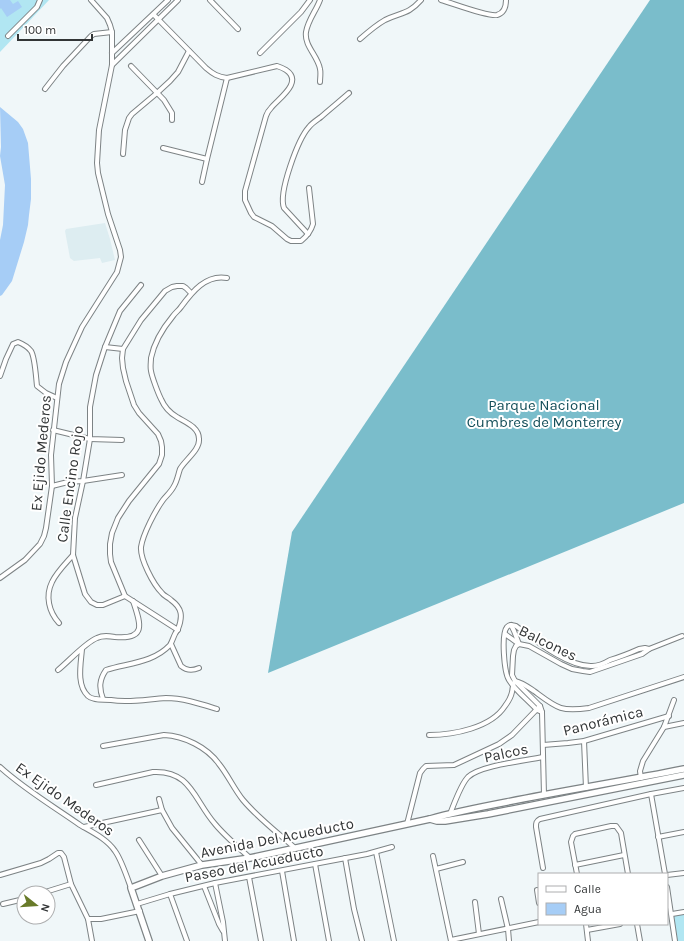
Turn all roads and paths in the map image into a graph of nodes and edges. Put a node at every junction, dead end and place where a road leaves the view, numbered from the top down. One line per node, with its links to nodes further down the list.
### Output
1 (40, 0): 15 (street)
2 (91, 0): 14 (street, Ex Ejido Mederos)
3 (168, 0): 11 (street)
4 (178, 0): 12 (street)
5 (210, 0): 13 (street)
6 (310, 0): 19 (street)
7 (320, 0): 23 (street)
8 (421, 0): 16 (street)
9 (441, 0): 10 (street)
10 (506, 0)
11 (154, 15): 12 (street); 18 (street)
12 (158, 19): 17 (street); 20 (street)
13 (238, 29)
14 (112, 32): 18 (street, Ex Ejido Mederos); 24 (street)
15 (8, 36)
16 (360, 39)
17 (189, 51): 22 (street); 25 (street)
18 (112, 53): 20 (street, Ex Ejido Mederos)
19 (260, 53)
20 (112, 65): 40 (street, Ex Ejido Mederos)
21 (131, 66): 25 (street)
22 (227, 78): 30 (street); 33 (street)
23 (320, 82)
24 (45, 89)
25 (157, 93): 27 (street); 29 (street)
26 (349, 93): 33 (street)
27 (172, 120)
28 (163, 148): 30 (street)
29 (123, 154)
30 (207, 159): 31 (street)
31 (202, 182)
32 (309, 188): 33 (street)
33 (308, 234)
34 (227, 278): 36 (street)
35 (141, 285): 37 (street, Calle Encino Rojo)
36 (191, 293): 38 (street); 53 (street)
37 (105, 347): 38 (street); 42 (street, Calle Encino Rojo)
38 (123, 349): 49 (street)
39 (0, 376): 40 (street)
40 (57, 398): 41 (street, Ex Ejido Mederos)
41 (53, 430): 42 (street); 46 (street, Ex Ejido Mederos)
42 (90, 439): 43 (street); 45 (street, Calle Encino Rojo)
43 (122, 440)
44 (122, 475): 45 (street)
45 (83, 482): 46 (street); 47 (street, Calle Encino Rojo)
46 (52, 486): 48 (street, Ex Ejido Mederos)
47 (73, 555): 49 (street, Calle Encino Rojo); 51 (street)
48 (0, 578)
49 (125, 596): 50 (street)
50 (133, 600): 53 (street); 58 (street)
51 (59, 623)
52 (510, 626): 54 (street); 57 (street); 59 (street, Balcones)
53 (178, 630): 56 (street)
54 (505, 634): 57 (street, Balcones); 63 (street)
55 (682, 636): 59 (street, Balcones)
56 (171, 644): 60 (street); 64 (street)
57 (519, 644): 59 (street, Balcones); 63 (street)
58 (82, 649): 61 (street); 64 (street)
59 (649, 649)
60 (199, 668)
61 (58, 670)
62 (684, 677): 63 (street)
63 (514, 682): 66 (street); 68 (street); 73 (street)
64 (103, 699): 67 (street)
65 (674, 700): 70 (street)
66 (540, 706): 68 (street); 69 (street)
67 (217, 709)
68 (537, 710): 69 (street); 91 (street)
69 (542, 712): 75 (street)
70 (668, 716): 72 (street); 74 (street, Panorámica)
71 (684, 723): 72 (street, Panorámica)
72 (664, 727): 81 (street)
73 (429, 735)
74 (584, 741): 75 (street, Panorámica); 83 (street)
75 (543, 745): 77 (street)
76 (103, 746): 97 (street)
77 (543, 757): 86 (street); 89 (street, Palcos)
78 (0, 767): 92 (street, Ex Ejido Mederos)
79 (684, 769): 81 (street, Avenida Del Acueducto)
80 (684, 775): 90 (street, Avenida Del Acueducto)
81 (641, 778): 83 (street, Avenida Del Acueducto)
82 (96, 785): 101 (street)
83 (586, 788): 86 (street, Avenida Del Acueducto)
84 (684, 788): 85 (street)
85 (651, 794): 94 (street); 107 (street)
86 (544, 795): 89 (street, Avenida Del Acueducto)
87 (159, 799): 88 (street)
88 (162, 810): 92 (street); 105 (street)
89 (450, 814): 90 (street, Avenida Del Acueducto)
90 (430, 819): 91 (street, Avenida Del Acueducto)
91 (407, 824): 97 (street, Avenida Del Acueducto)
92 (84, 827): 121 (street, Ex Ejido Mederos)
93 (684, 832): 94 (street)
94 (658, 837): 112 (street)
95 (139, 840): 116 (street)
96 (392, 847): 98 (street, Paseo del Acueducto)
97 (295, 848): 101 (street, Avenida Del Acueducto)
98 (376, 852): 102 (street, Paseo del Acueducto); 153 (street)
99 (624, 855): 106 (street); 106 (street); 111 (street)
100 (433, 856): 108 (street)
101 (250, 858): 105 (street, Avenida Del Acueducto)
102 (345, 858): 104 (street, Paseo del Acueducto); 152 (street)
103 (463, 862): 108 (street)
104 (315, 864): 109 (street, Paseo del Acueducto); 151 (street)
105 (202, 865): 116 (street, Avenida Del Acueducto)
106 (575, 865): 110 (street)
107 (543, 868)
108 (436, 869): 144 (street)
109 (282, 871): 117 (street, Paseo del Acueducto); 150 (street)
110 (577, 873)
111 (628, 873)
112 (666, 873)
113 (684, 873): 115 (street)
114 (0, 875): 118 (street)
115 (668, 875)
116 (162, 876): 121 (street, Avenida Del Acueducto)
117 (249, 877): 119 (street, Paseo del Acueducto); 149 (street)
118 (71, 884): 122 (street); 135 (street)
119 (215, 884): 120 (street, Paseo del Acueducto); 142 (street)
120 (204, 886): 125 (street, Paseo del Acueducto); 142 (street)
121 (131, 888): 131 (street, Ex Ejido Mederos)
122 (56, 889)
123 (537, 890): 126 (street)
124 (668, 892): 134 (street)
125 (170, 894): 131 (street, Paseo del Acueducto); 147 (street)
126 (538, 897)
127 (501, 898): 140 (street)
128 (16, 901): 130 (street)
129 (474, 902): 143 (street)
130 (3, 904)
131 (137, 904): 132 (street, Ex Ejido Mederos)
132 (140, 911): 135 (street); 146 (street, Ex Ejido Mederos)
133 (684, 912): 134 (street)
134 (672, 914): 157 (street)
135 (88, 919): 145 (street)
136 (538, 922): 140 (street)
137 (586, 925): 141 (street)
138 (614, 925): 141 (street)
139 (637, 925): 156 (street)
140 (508, 929): 143 (street); 154 (street)
141 (587, 930): 155 (street)
142 (224, 931): 148 (street)
143 (479, 934): 144 (street)
144 (451, 940)
145 (92, 941)
146 (149, 941)
147 (186, 941)
148 (225, 941)
149 (261, 941)
150 (294, 941)
151 (329, 941)
152 (362, 941)
153 (394, 941)
154 (509, 941)
155 (588, 941)
156 (640, 941)
157 (676, 941)

